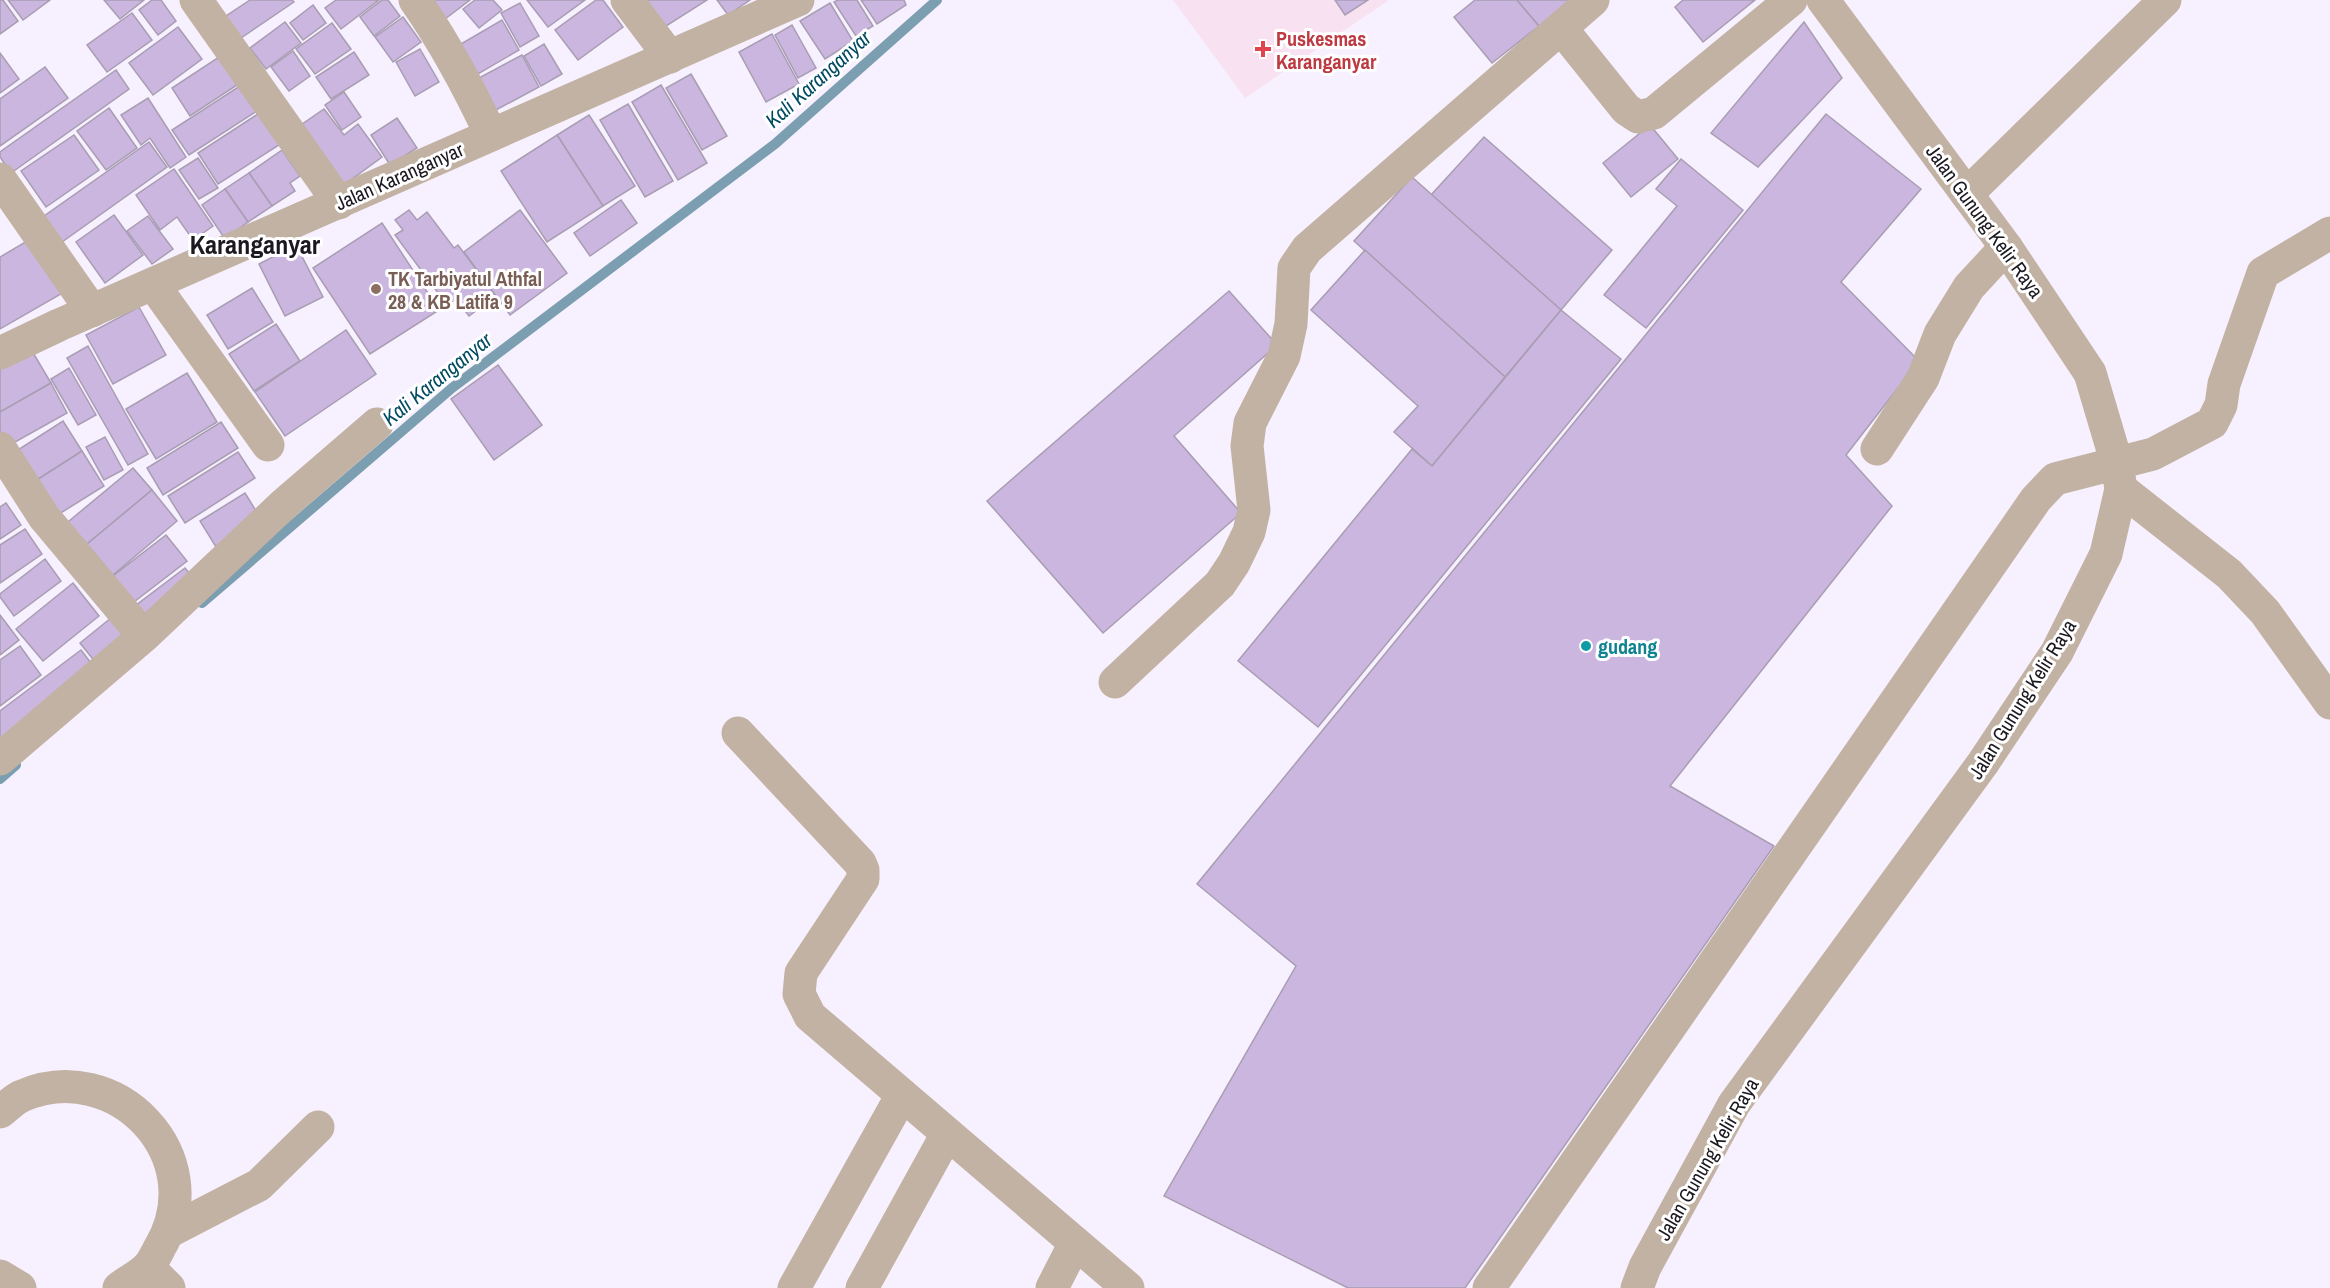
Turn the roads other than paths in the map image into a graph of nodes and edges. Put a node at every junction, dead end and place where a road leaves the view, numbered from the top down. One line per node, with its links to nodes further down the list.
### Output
1 (196, 0): 14 (street)
2 (415, 0): 11 (street)
3 (627, 0): 10 (street)
4 (798, 0): 10 (street, Jalan Karanganyar)
5 (1593, 0): 9 (street)
6 (1791, 0): 9 (street)
7 (1823, 0): 13 (street, Jalan Gunung Kelir Raya)
8 (2165, 0): 13 (street)
9 (1561, 28): 26 (street)
10 (670, 57): 11 (street, Jalan Karanganyar)
11 (491, 135): 14 (street, Jalan Karanganyar)
12 (0, 179): 18 (street)
13 (1966, 194): 16 (street, Jalan Gunung Kelir Raya)
14 (339, 203): 17 (street, Jalan Karanganyar)
15 (2330, 233): 24 (street)
16 (2006, 247): 23 (street); 24 (street, Jalan Gunung Kelir Raya)
17 (153, 284): 18 (street, Jalan Karanganyar); 21 (street)
18 (92, 311): 19 (street, Jalan Karanganyar)
19 (0, 353)
20 (377, 424): 29 (street)
21 (268, 445)
22 (0, 448): 25 (street)
23 (1876, 449)
24 (2119, 476): 27 (street); 44 (street); 45 (street, Jalan Gunung Kelir Raya)
25 (132, 622)
26 (1115, 682)
27 (2330, 703)
28 (738, 733): 30 (street)
29 (0, 759)
30 (902, 1095): 33 (street); 40 (street)
31 (0, 1112): 34 (street)
32 (318, 1127): 34 (street)
33 (947, 1134): 35 (street); 41 (street)
34 (170, 1230): 37 (street)
35 (1076, 1243): 42 (street); 43 (street)
36 (0, 1276): 38 (street)
37 (159, 1277): 39 (street)
38 (20, 1288)
39 (119, 1288)
40 (794, 1288)
41 (862, 1288)
42 (1052, 1288)
43 (1128, 1288)
44 (1489, 1288)
45 (1637, 1288)

